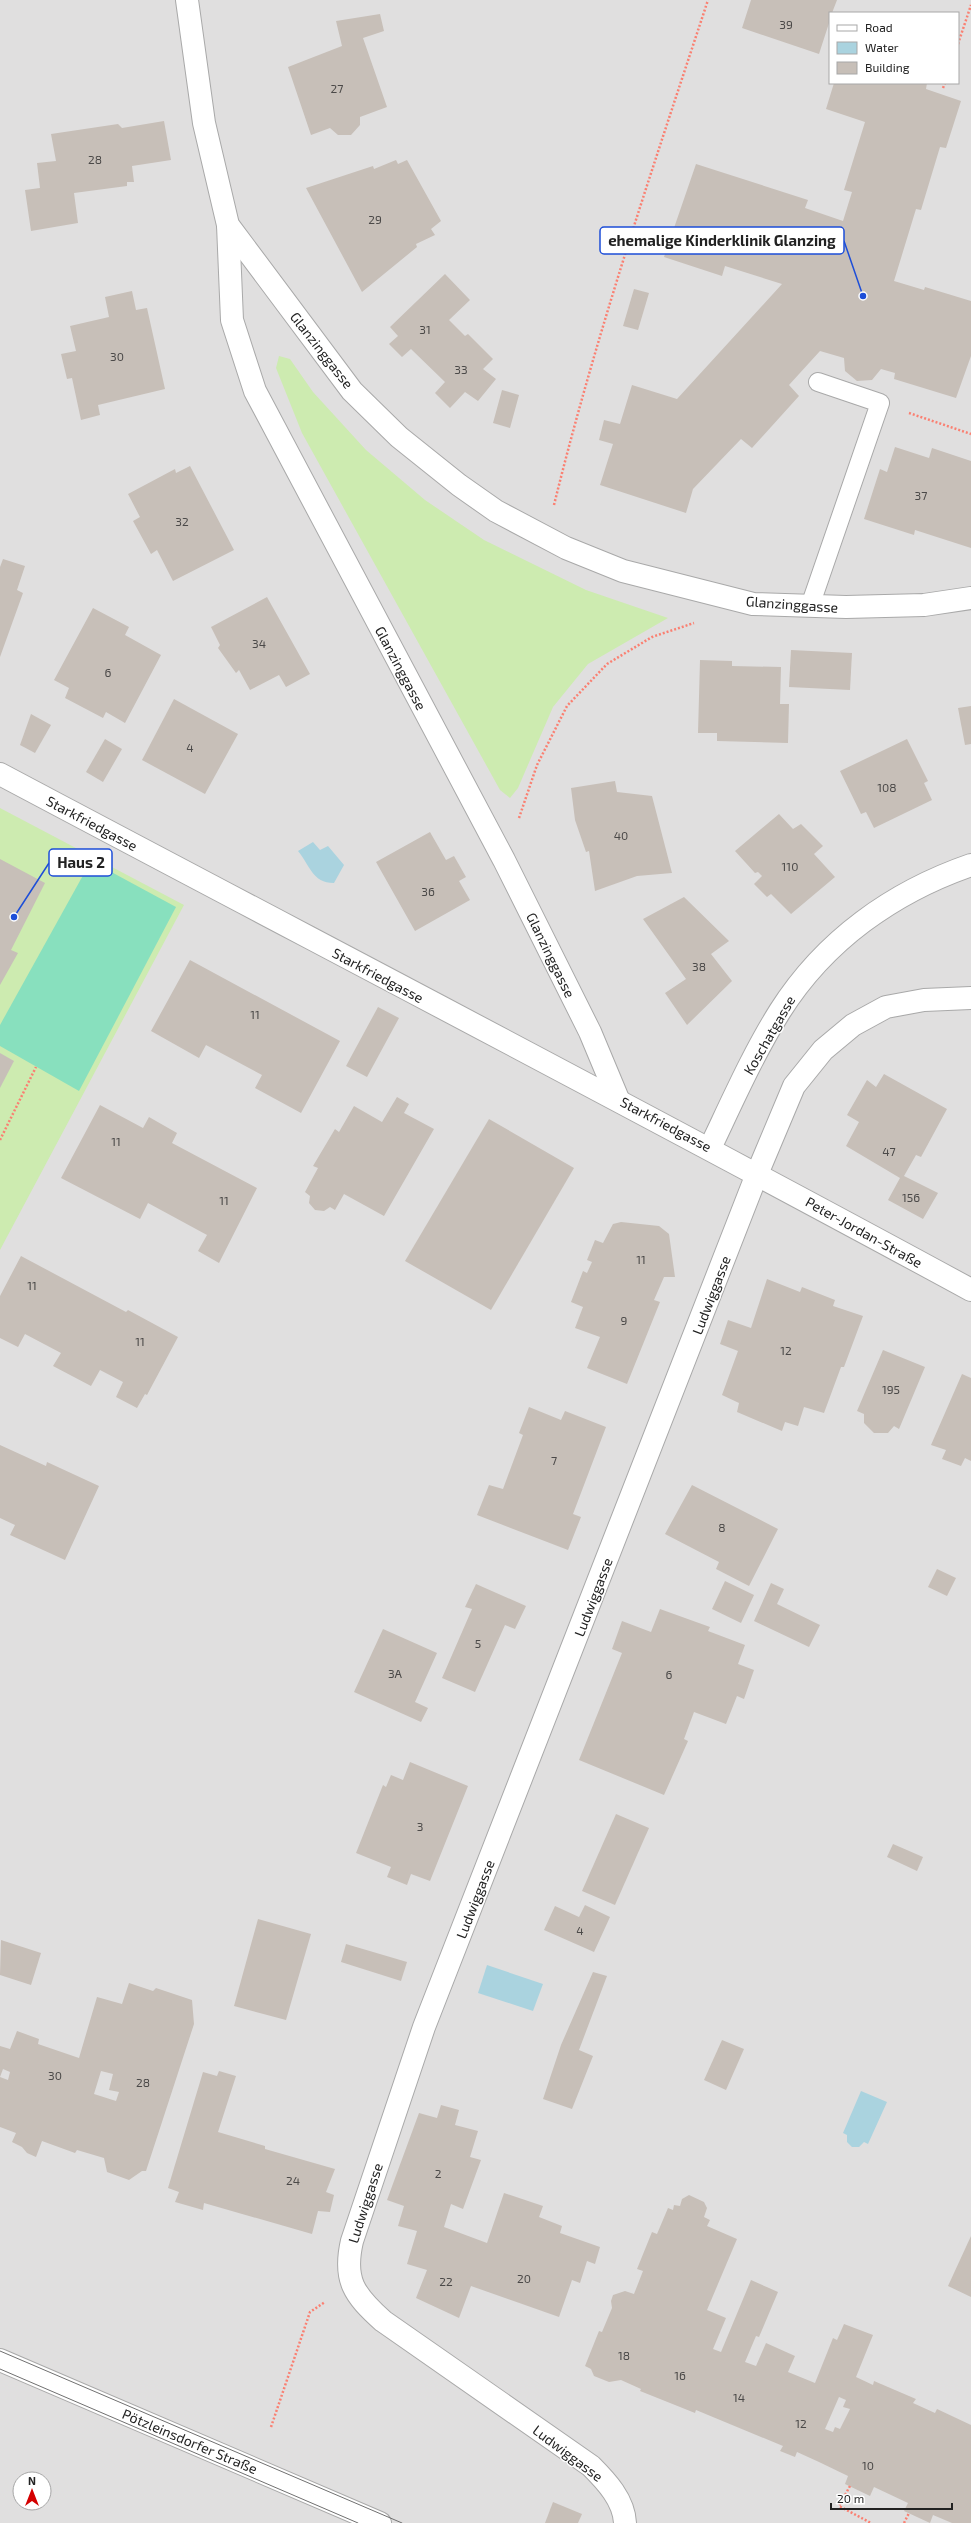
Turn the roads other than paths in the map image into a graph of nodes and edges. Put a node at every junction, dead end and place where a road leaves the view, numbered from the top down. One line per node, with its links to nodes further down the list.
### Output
1 (186, 0): 2 (street, Glanzinggasse)
2 (228, 225): 5 (street, Glanzinggasse); 9 (street, Glanzinggasse)
3 (818, 382): 5 (lane)
4 (971, 598): 5 (street, Glanzinggasse)
5 (810, 606)
6 (0, 774): 9 (street, Starkfriedgasse)
7 (971, 865): 10 (street, Koschatgasse)
8 (971, 998): 11 (street, Ludwiggasse)
9 (618, 1099): 10 (street, Starkfriedgasse)
10 (710, 1148): 11 (street, Starkfriedgasse)
11 (757, 1174): 12 (street, Peter-Jordan-Straße); 15 (street, Ludwiggasse)
12 (971, 1290)
13 (0, 2360): 14 (street, Pötzleinsdorfer Straße)
14 (380, 2523)
15 (625, 2523)

